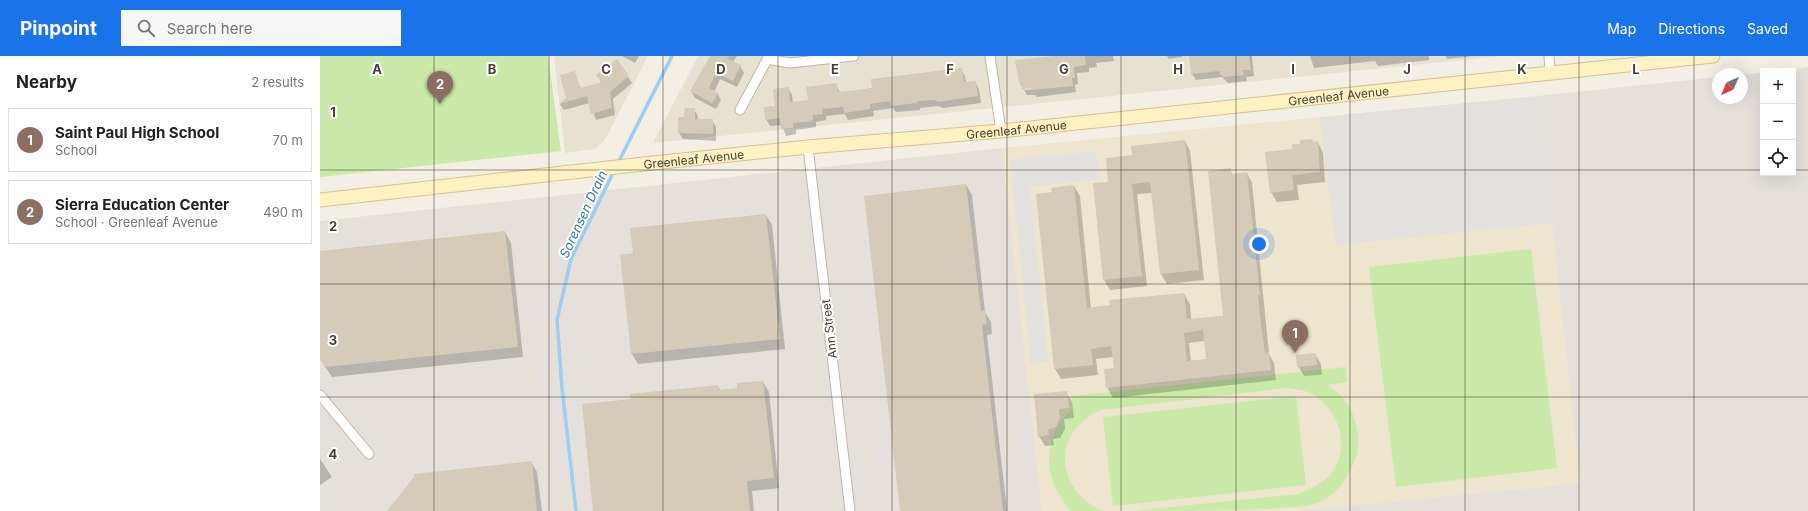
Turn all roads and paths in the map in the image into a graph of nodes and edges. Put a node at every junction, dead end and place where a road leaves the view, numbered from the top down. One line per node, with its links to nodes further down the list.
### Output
1 (854, 56): 5 (street)
2 (990, 56): 8 (street)
3 (1549, 56): 6 (street)
4 (1713, 56): 6 (main road, Greenleaf Avenue)
5 (768, 58): 7 (street)
6 (1550, 73): 8 (main road, Greenleaf Avenue)
7 (740, 110)
8 (1001, 131): 9 (main road, Greenleaf Avenue)
9 (808, 147): 10 (main road, Greenleaf Avenue); 13 (street, Ann Street)
10 (320, 200)
11 (320, 395): 12 (street)
12 (369, 454)
13 (850, 511)

